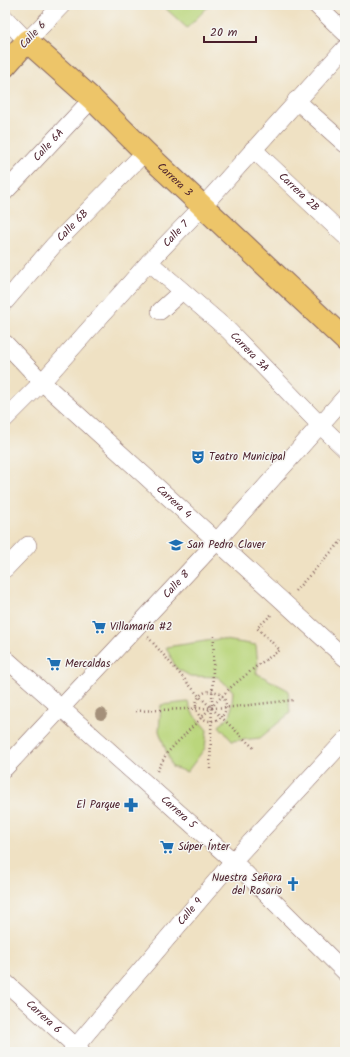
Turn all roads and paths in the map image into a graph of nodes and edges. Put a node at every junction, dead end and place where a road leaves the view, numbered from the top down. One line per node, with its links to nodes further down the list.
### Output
1 (62, 5): 5 (street, Calle 6)
2 (316, 5): 4 (street)
3 (5, 18): 5 (street, Carrera 3)
4 (345, 33)
5 (27, 41): 7 (main road, Calle 6); 8 (main road, Carrera 3)
6 (345, 48): 9 (street, Calle 7)
7 (5, 66)
8 (92, 99): 12 (main road, Carrera 3); 13 (street, Calle 6A)
9 (296, 100): 10 (street); 11 (street, Calle 7)
10 (345, 144)
11 (253, 149): 14 (street, Calle 7); 15 (street, Carrera 2B)
12 (144, 152): 14 (main road, Carrera 3); 18 (street, Calle 6B)
13 (5, 192)
14 (202, 207): 16 (street, Calle 7); 20 (main road, Carrera 3)
15 (345, 236)
16 (149, 262): 17 (street, Carrera 3A); 22 (street, Calle 7)
17 (182, 291): 19 (street); 25 (street, Carrera 3A)
18 (5, 302)
19 (160, 311)
20 (345, 340)
21 (5, 343): 22 (street, Carrera 4)
22 (42, 382): 24 (street, Calle 7); 28 (street, Carrera 4)
23 (345, 397): 25 (street, Calle 8)
24 (5, 419)
25 (320, 426): 26 (street, Carrera 3A); 28 (street, Calle 8)
26 (345, 449)
27 (345, 537): 31 (path)
28 (216, 541): 31 (street, Carrera 4); 32 (street, Calle 8)
29 (28, 545): 30 (street)
30 (5, 569)
31 (284, 603): 35 (street, Carrera 4); 37 (path)
32 (137, 625): 38 (path); 40 (street, Calle 8)
33 (214, 635): 36 (path)
34 (5, 658): 40 (street, Carrera 5)
35 (345, 658)
36 (212, 690): 37 (path); 38 (path); 42 (path)
37 (223, 695): 42 (path); 43 (path)
38 (199, 696): 41 (path); 42 (path)
39 (294, 700): 43 (path)
40 (60, 707): 50 (street, Calle 8); 52 (street, Carrera 5)
41 (196, 707): 42 (path); 44 (path); 46 (path)
42 (211, 707): 43 (path); 45 (path); 46 (path); 47 (path)
43 (227, 707): 45 (path)
44 (136, 711)
45 (222, 717): 47 (path); 49 (path)
46 (201, 718): 47 (path); 52 (path)
47 (211, 721): 51 (path)
48 (345, 740): 53 (street, Calle 9)
49 (255, 749)
50 (5, 768)
51 (210, 769)
52 (148, 785): 53 (street, Carrera 5)
53 (233, 861): 54 (street, Carrera 5); 56 (street, Calle 9)
54 (345, 972)
55 (5, 982): 56 (street, Carrera 6)
56 (76, 1050)

